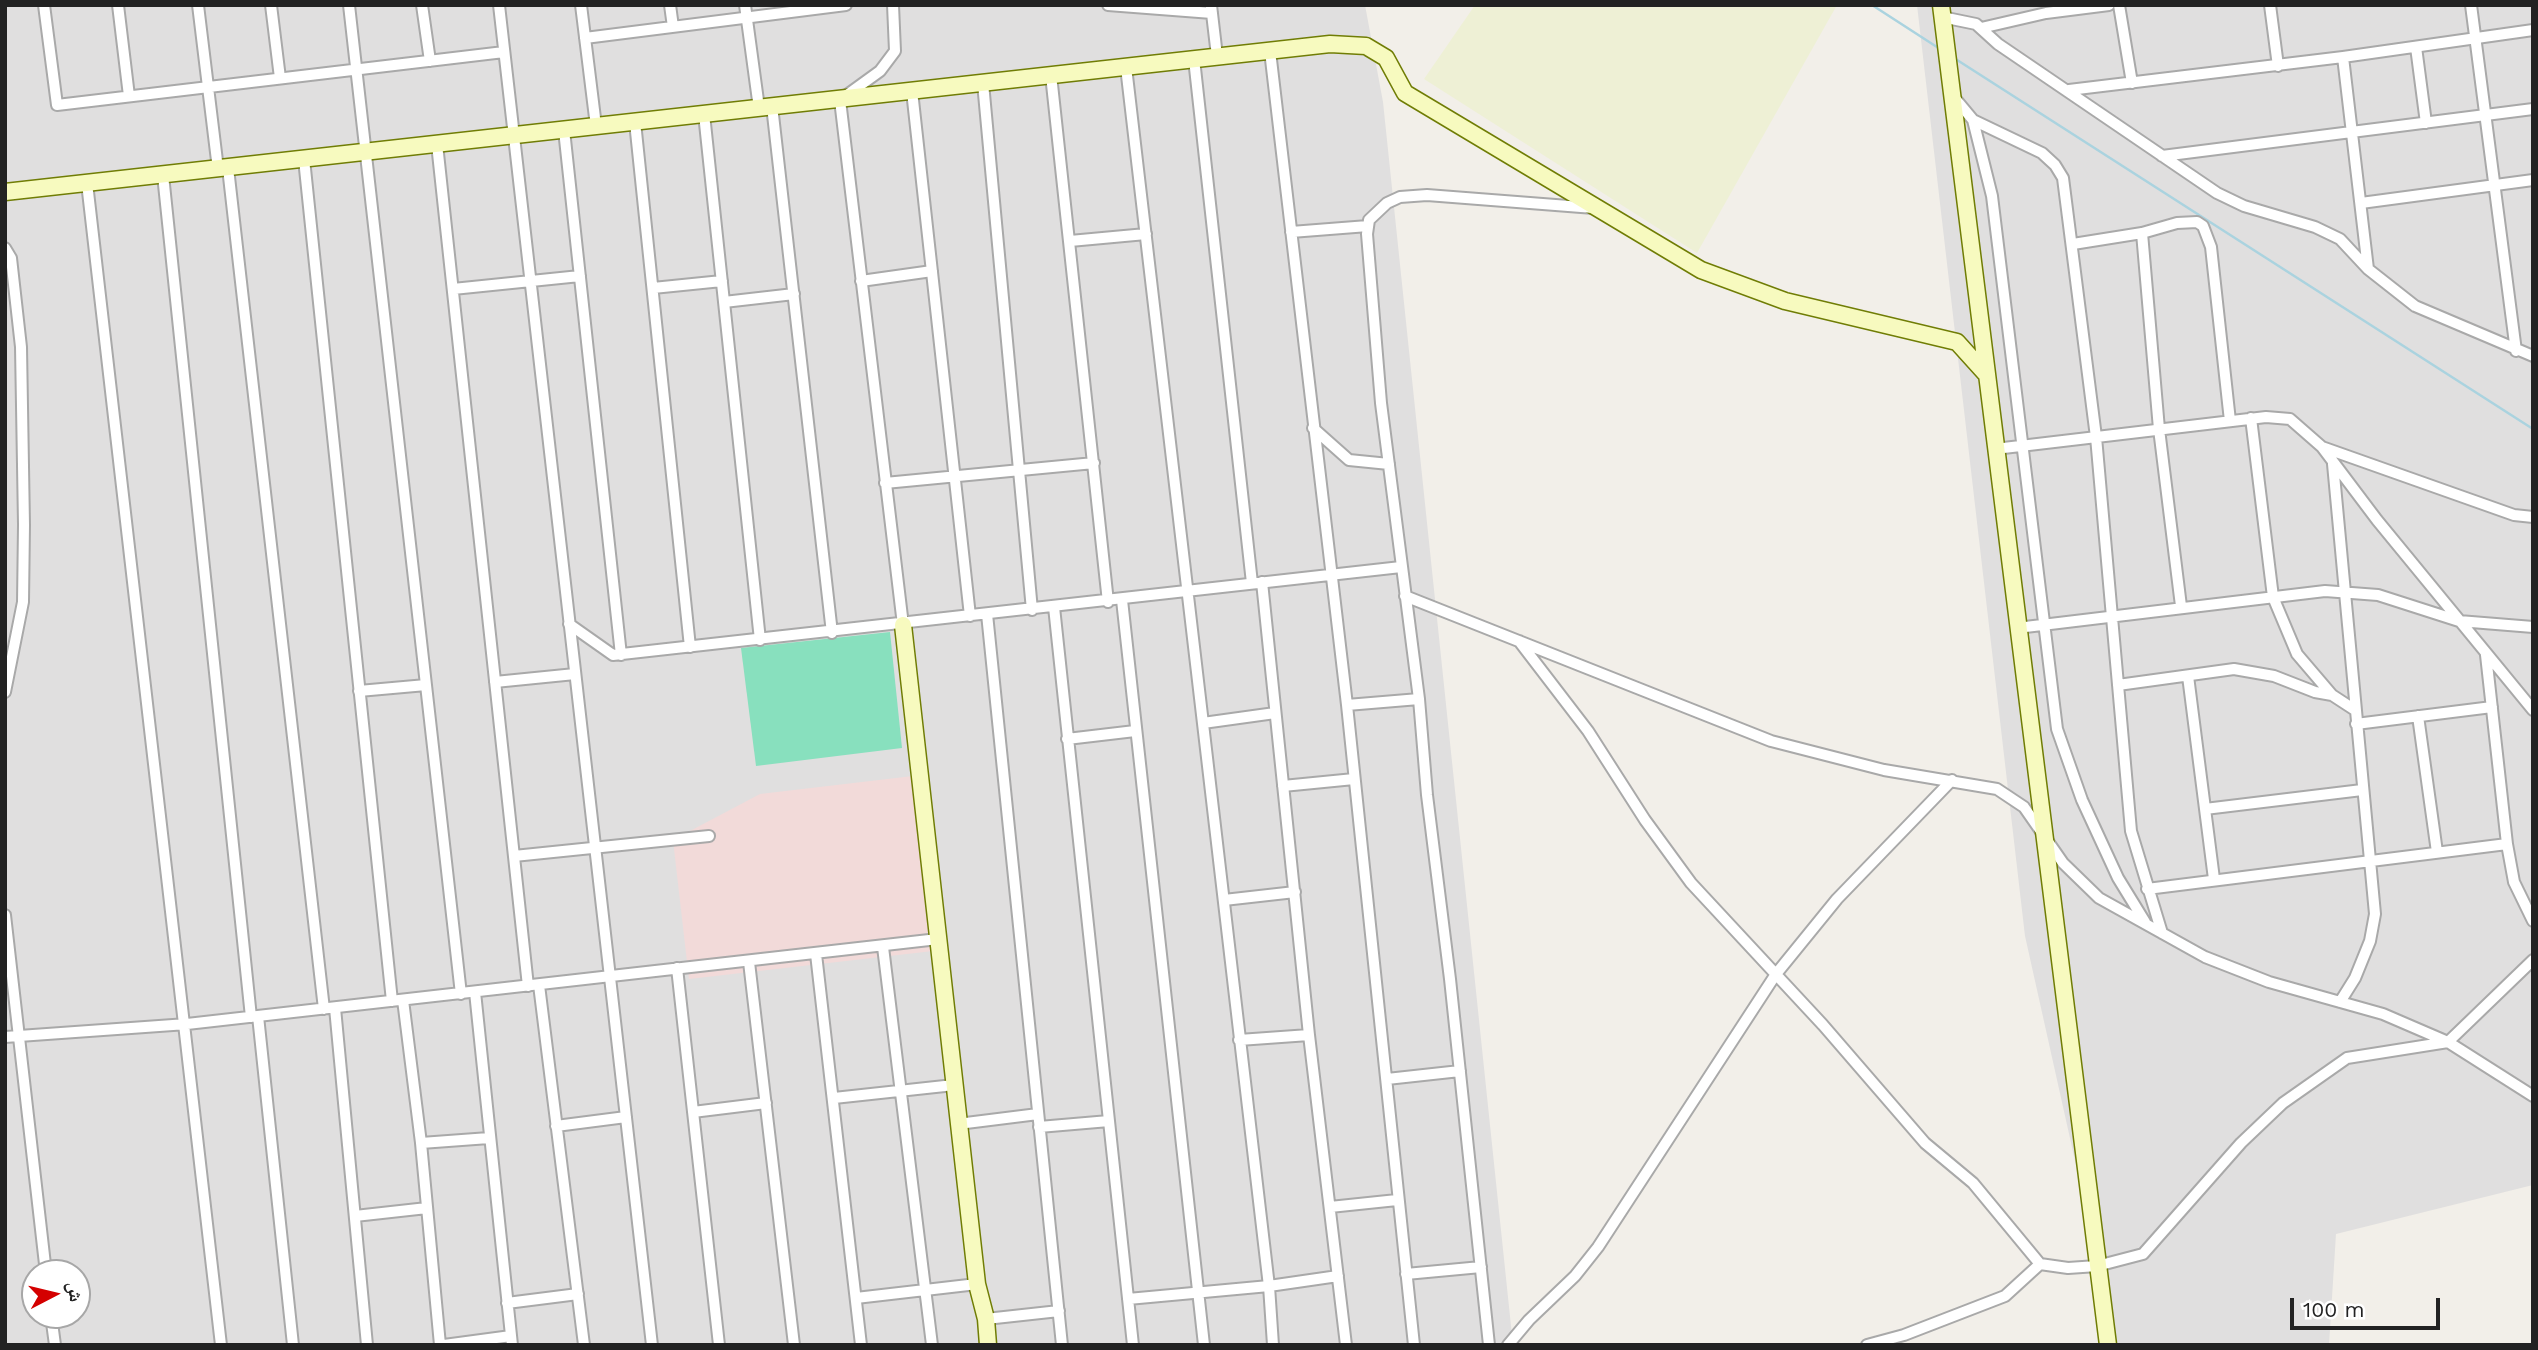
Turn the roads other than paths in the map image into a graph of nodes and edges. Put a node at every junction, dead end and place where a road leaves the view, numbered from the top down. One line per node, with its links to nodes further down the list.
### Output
1 (44, 5): 46 (street)
2 (118, 5): 46 (street)
3 (198, 5): 42 (street)
4 (271, 5): 39 (street)
5 (349, 5): 37 (street)
6 (422, 5): 34 (street)
7 (499, 5): 30 (street)
8 (581, 5): 26 (street)
9 (670, 5): 23 (street)
10 (745, 5): 22 (street)
11 (846, 5): 18 (street)
12 (893, 5): 47 (street)
13 (1108, 5): 19 (street)
14 (2109, 5): 20 (street)
15 (2119, 5): 41 (street)
16 (2270, 5): 35 (street)
17 (2471, 5): 27 (street)
18 (817, 7): 22 (street)
19 (1211, 9): 31 (street)
20 (2046, 9): 24 (street)
21 (1941, 11): 24 (street); 45 (street)
22 (747, 18): 23 (street); 48 (street)
23 (673, 27): 26 (street)
24 (1981, 28): 43 (street)
25 (2533, 30): 27 (street)
26 (584, 38): 55 (street)
27 (2476, 39): 28 (street); 51 (street)
28 (2416, 47): 32 (street); 54 (street)
29 (1270, 51): 31 (street); 70 (street); 72 (street)
30 (504, 52): 34 (street); 58 (street)
31 (1217, 57): 33 (street)
32 (2343, 57): 35 (street); 57 (street)
33 (1194, 59): 36 (street); 108 (street)
34 (429, 61): 37 (street)
35 (2278, 66): 41 (street)
36 (1126, 67): 38 (street); 74 (street)
37 (356, 69): 39 (street); 60 (street)
38 (1051, 75): 40 (street); 75 (street)
39 (280, 78): 42 (street)
40 (983, 83): 44 (street); 102 (street)
41 (2132, 83): 43 (street)
42 (208, 86): 46 (street); 63 (street)
43 (2069, 90): 61 (street)
44 (912, 91): 47 (street); 79 (street)
45 (1951, 94): 52 (street); 90 (street)
46 (129, 96)
47 (840, 100): 48 (street); 83 (street)
48 (765, 107): 50 (street); 86 (street)
49 (2533, 109): 51 (street)
50 (704, 114): 53 (street); 82 (street)
51 (2487, 116): 54 (street); 67 (street)
52 (1973, 120): 76 (street); 96 (street)
53 (635, 122): 55 (street); 84 (street)
54 (2426, 123): 57 (street)
55 (596, 126): 56 (street)
56 (564, 130): 58 (street); 80 (street)
57 (2353, 132): 61 (street); 69 (street)
58 (514, 135): 59 (street); 81 (street)
59 (437, 144): 60 (street); 85 (street)
60 (367, 152): 62 (street); 136 (street)
61 (2162, 156): 78 (street)
62 (304, 159): 63 (street); 138 (street)
63 (223, 168): 64 (street); 185 (street)
64 (163, 175): 66 (street); 186 (street)
65 (2533, 180): 67 (street)
66 (87, 183): 68 (street); 187 (street)
67 (2496, 185): 69 (street); 88 (street)
68 (5, 192)
69 (2361, 203): 78 (street)
70 (1597, 208): 71 (street); 90 (street)
71 (1368, 226): 72 (street); 100 (street)
72 (1291, 232): 93 (street)
73 (2142, 233): 76 (street); 92 (street); 94 (street)
74 (1146, 234): 75 (street); 109 (street)
75 (1070, 241): 99 (street)
76 (2073, 244): 95 (street)
77 (5, 248): 139 (street)
78 (2368, 269): 88 (street)
79 (932, 271): 83 (street); 103 (street)
80 (580, 276): 81 (street); 131 (street)
81 (530, 281): 85 (street); 122 (street)
82 (722, 281): 84 (street); 87 (street)
83 (861, 281): 104 (street)
84 (653, 288): 130 (street)
85 (453, 289): 135 (street)
86 (794, 294): 87 (street); 127 (street)
87 (724, 302): 128 (street)
88 (2516, 351): 89 (street)
89 (2533, 356)
90 (1985, 373): 98 (street)
91 (2251, 418): 92 (street); 97 (street); 112 (street)
92 (2230, 421): 94 (street)
93 (1313, 428): 100 (street); 107 (street)
94 (2159, 429): 95 (street); 115 (street)
95 (2096, 437): 96 (street); 120 (street)
96 (2023, 445): 98 (street); 124 (street)
97 (2322, 447): 101 (street); 105 (street)
98 (1995, 449): 126 (street)
99 (1094, 463): 102 (street); 114 (street)
100 (1389, 464): 106 (street)
101 (2333, 464): 110 (street); 121 (street)
102 (1018, 470): 103 (street); 117 (street)
103 (955, 476): 104 (street); 119 (street)
104 (886, 483): 123 (street)
105 (2533, 517)
106 (1401, 567): 107 (street); 111 (street)
107 (1330, 574): 108 (street); 142 (street)
108 (1257, 582): 109 (street); 146 (street)
109 (1188, 591): 113 (street); 148 (street)
110 (2346, 591): 112 (street); 121 (street); 144 (street)
111 (1405, 596): 129 (street); 141 (street)
112 (2273, 597): 115 (street); 140 (street)
113 (1122, 600): 114 (street); 150 (street)
114 (1108, 602): 116 (street)
115 (2181, 606): 120 (street)
116 (1054, 607): 117 (street); 151 (street)
117 (1032, 610): 118 (street)
118 (987, 614): 119 (street); 201 (street)
119 (970, 616): 123 (street)
120 (2113, 617): 124 (street); 137 (street)
121 (2459, 621): 125 (street); 132 (street)
122 (569, 624): 131 (street); 133 (street)
123 (903, 625): 127 (street); 172 (street)
124 (2043, 625): 126 (street); 170 (street)
125 (2533, 627)
126 (2017, 628): 157 (street)
127 (832, 633): 128 (street)
128 (760, 640): 130 (street)
129 (1519, 641): 153 (street); 178 (street)
130 (690, 648): 131 (street)
131 (621, 655)
132 (2486, 655): 143 (street); 145 (street)
133 (575, 674): 135 (street); 160 (street)
134 (2188, 676): 137 (street); 140 (street); 156 (street)
135 (495, 682): 162 (street)
136 (426, 685): 138 (street); 182 (street)
137 (2118, 685): 165 (street)
138 (359, 691): 183 (street)
139 (5, 692)
140 (2332, 695): 144 (street)
141 (1419, 699): 142 (street); 193 (street)
142 (1347, 705): 152 (street)
143 (2491, 707): 147 (street); 159 (street)
144 (2355, 710): 149 (street)
145 (2533, 710)
146 (1275, 713): 148 (street); 154 (street)
147 (2418, 716): 149 (street); 161 (street)
148 (1203, 723): 167 (street)
149 (2356, 723): 155 (street)
150 (1135, 731): 151 (street); 223 (street)
151 (1067, 739): 203 (street)
152 (1354, 779): 154 (street); 194 (street)
153 (1952, 780): 157 (street); 178 (street)
154 (1283, 786): 166 (street)
155 (2362, 790): 156 (street); 163 (street)
156 (2205, 809): 164 (street)
157 (2043, 835): 170 (street); 215 (street)
158 (709, 836): 160 (street)
159 (2507, 844): 161 (street); 169 (street)
160 (595, 848): 162 (street); 179 (street)
161 (2437, 852): 163 (street)
162 (514, 856): 180 (street)
163 (2370, 859): 164 (street); 184 (street)
164 (2214, 879): 165 (street)
165 (2147, 889): 171 (street)
166 (1295, 892): 167 (street); 189 (street)
167 (1224, 900): 191 (street)
168 (5, 915): 188 (street)
169 (2533, 921)
170 (2147, 925): 171 (street)
171 (2162, 933): 184 (street)
172 (938, 939): 173 (street); 195 (street)
173 (883, 947): 174 (street); 196 (street)
174 (816, 954): 176 (street); 198 (street)
175 (2533, 960): 192 (street)
176 (750, 962): 177 (street); 199 (street)
177 (677, 968): 179 (street); 200 (street)
178 (1776, 974): 214 (street); 248 (street)
179 (610, 977): 180 (street); 202 (street)
180 (533, 986): 181 (street); 205 (street)
181 (475, 992): 182 (street); 207 (street)
182 (461, 994): 183 (street)
183 (397, 1001): 185 (street); 208 (street)
184 (2340, 1002): 192 (street)
185 (329, 1008): 186 (street); 212 (street)
186 (254, 1017): 187 (street); 231 (street)
187 (187, 1024): 188 (street); 230 (street)
188 (19, 1035): 190 (street); 213 (street)
189 (1309, 1035): 191 (street); 210 (street)
190 (5, 1037)
191 (1239, 1041): 220 (street)
192 (2448, 1042): 197 (street); 215 (street)
193 (1460, 1071): 194 (street); 216 (street)
194 (1387, 1079): 209 (street)
195 (954, 1085): 196 (street); 204 (street)
196 (900, 1089): 198 (street); 221 (street)
197 (2533, 1096)
198 (834, 1098): 224 (street)
199 (766, 1103): 200 (street); 237 (street)
200 (693, 1112): 236 (street)
201 (1038, 1114): 204 (street); 206 (street)
202 (626, 1117): 205 (street); 235 (street)
203 (1109, 1121): 206 (street); 225 (street)
204 (958, 1124): 219 (street)
205 (556, 1126): 222 (street)
206 (1039, 1127): 227 (street)
207 (489, 1138): 208 (street); 226 (street)
208 (421, 1143): 211 (street)
209 (1397, 1200): 210 (street); 217 (street)
210 (1329, 1207): 218 (street)
211 (427, 1208): 212 (street); 233 (street)
212 (355, 1216): 232 (street)
213 (45, 1259)
214 (2040, 1264): 215 (street); 249 (street)
215 (2097, 1266): 250 (street)
216 (1481, 1267): 217 (street); 247 (street)
217 (1406, 1274): 246 (street)
218 (1338, 1276): 220 (street); 245 (street)
219 (977, 1284): 221 (street); 228 (street)
220 (1269, 1286): 223 (street); 244 (street)
221 (926, 1291): 224 (street); 239 (street)
222 (578, 1294): 226 (street); 234 (street)
223 (1200, 1294): 225 (street); 243 (street)
224 (856, 1298): 238 (street)
225 (1128, 1299): 242 (street)
226 (507, 1303): 229 (street)
227 (1059, 1311): 228 (street); 241 (street)
228 (986, 1319): 240 (street)
229 (511, 1340): 233 (street)
230 (221, 1345)
231 (293, 1345)
232 (367, 1345)
233 (442, 1345)
234 (584, 1345)
235 (652, 1345)
236 (719, 1345)
237 (794, 1345)
238 (862, 1345)
239 (932, 1345)
240 (988, 1345)
241 (1062, 1345)
242 (1133, 1345)
243 (1203, 1345)
244 (1273, 1345)
245 (1346, 1345)
246 (1414, 1345)
247 (1489, 1345)
248 (1508, 1345)
249 (1867, 1345)
250 (2108, 1345)

